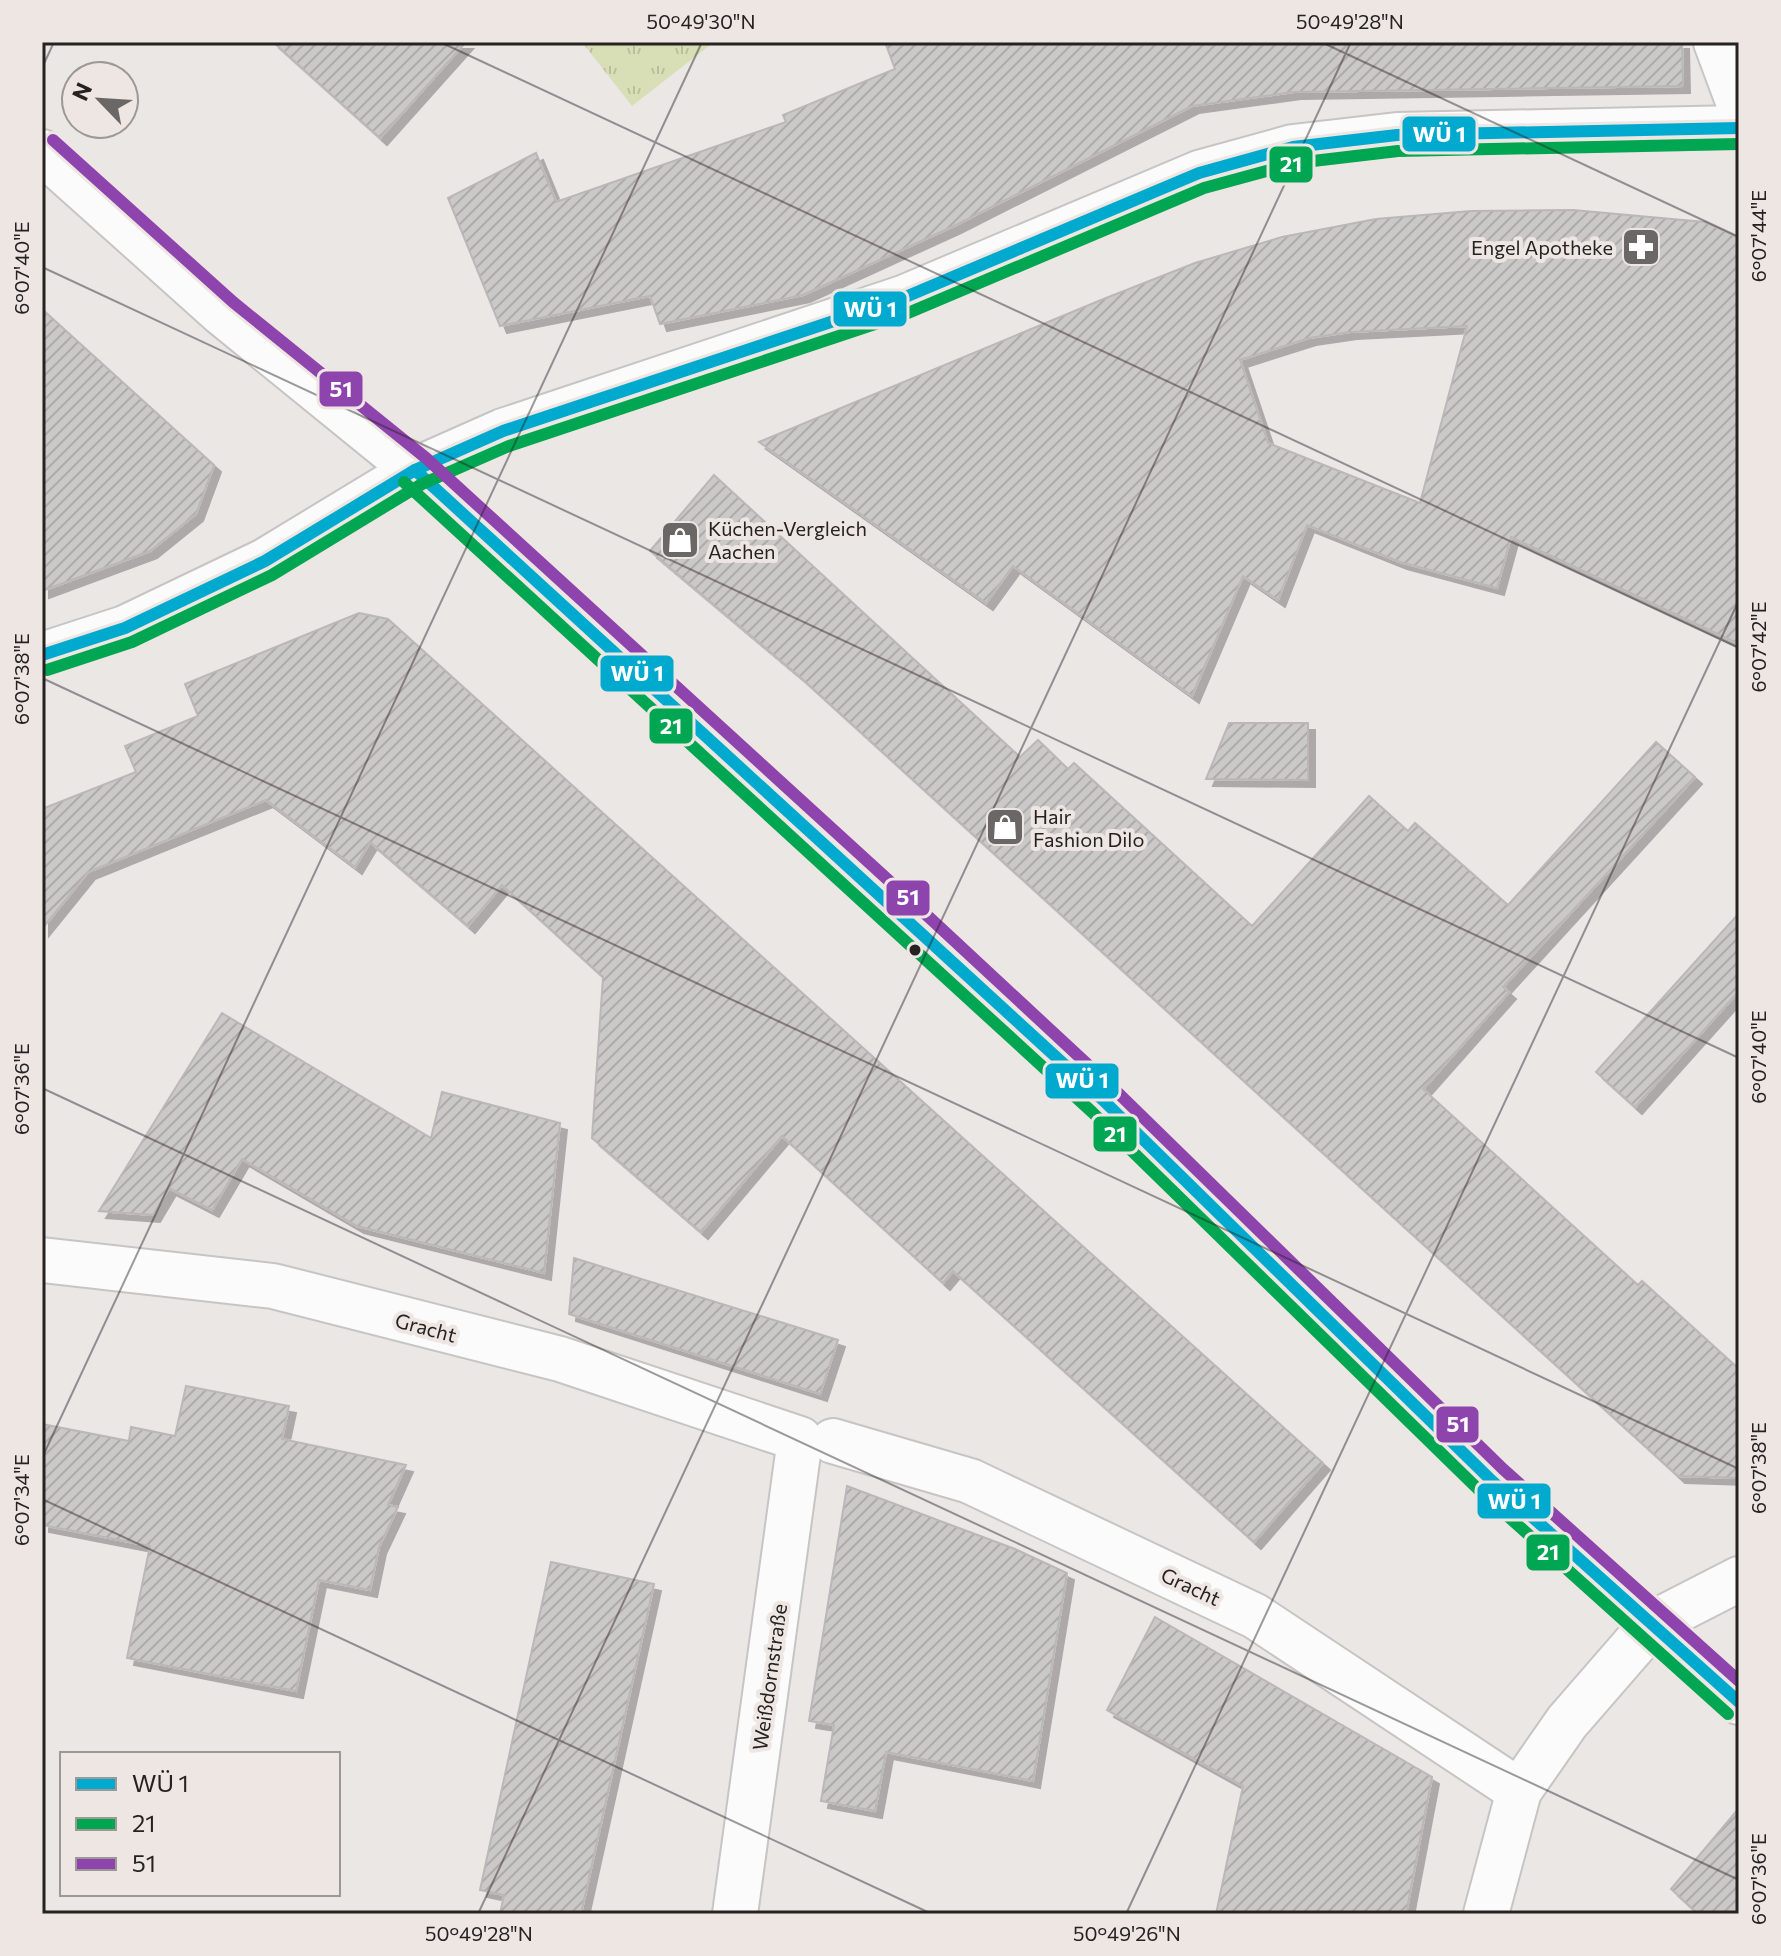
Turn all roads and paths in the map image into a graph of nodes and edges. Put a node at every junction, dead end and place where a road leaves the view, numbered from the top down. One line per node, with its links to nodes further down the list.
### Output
1 (1716, 42): 2 (street)
2 (1739, 104)
3 (1739, 128): 5 (street)
4 (42, 152): 5 (street)
5 (415, 470): 6 (street); 10 (street)
6 (42, 655)
7 (42, 1260): 8 (street, Gracht)
8 (817, 1440): 12 (street, Gracht); 13 (street, Weißdornstraße)
9 (1739, 1579): 10 (street)
10 (1653, 1623): 11 (street); 12 (street)
11 (1739, 1702)
12 (1519, 1791): 14 (street)
13 (735, 1914)
14 (1486, 1914)

